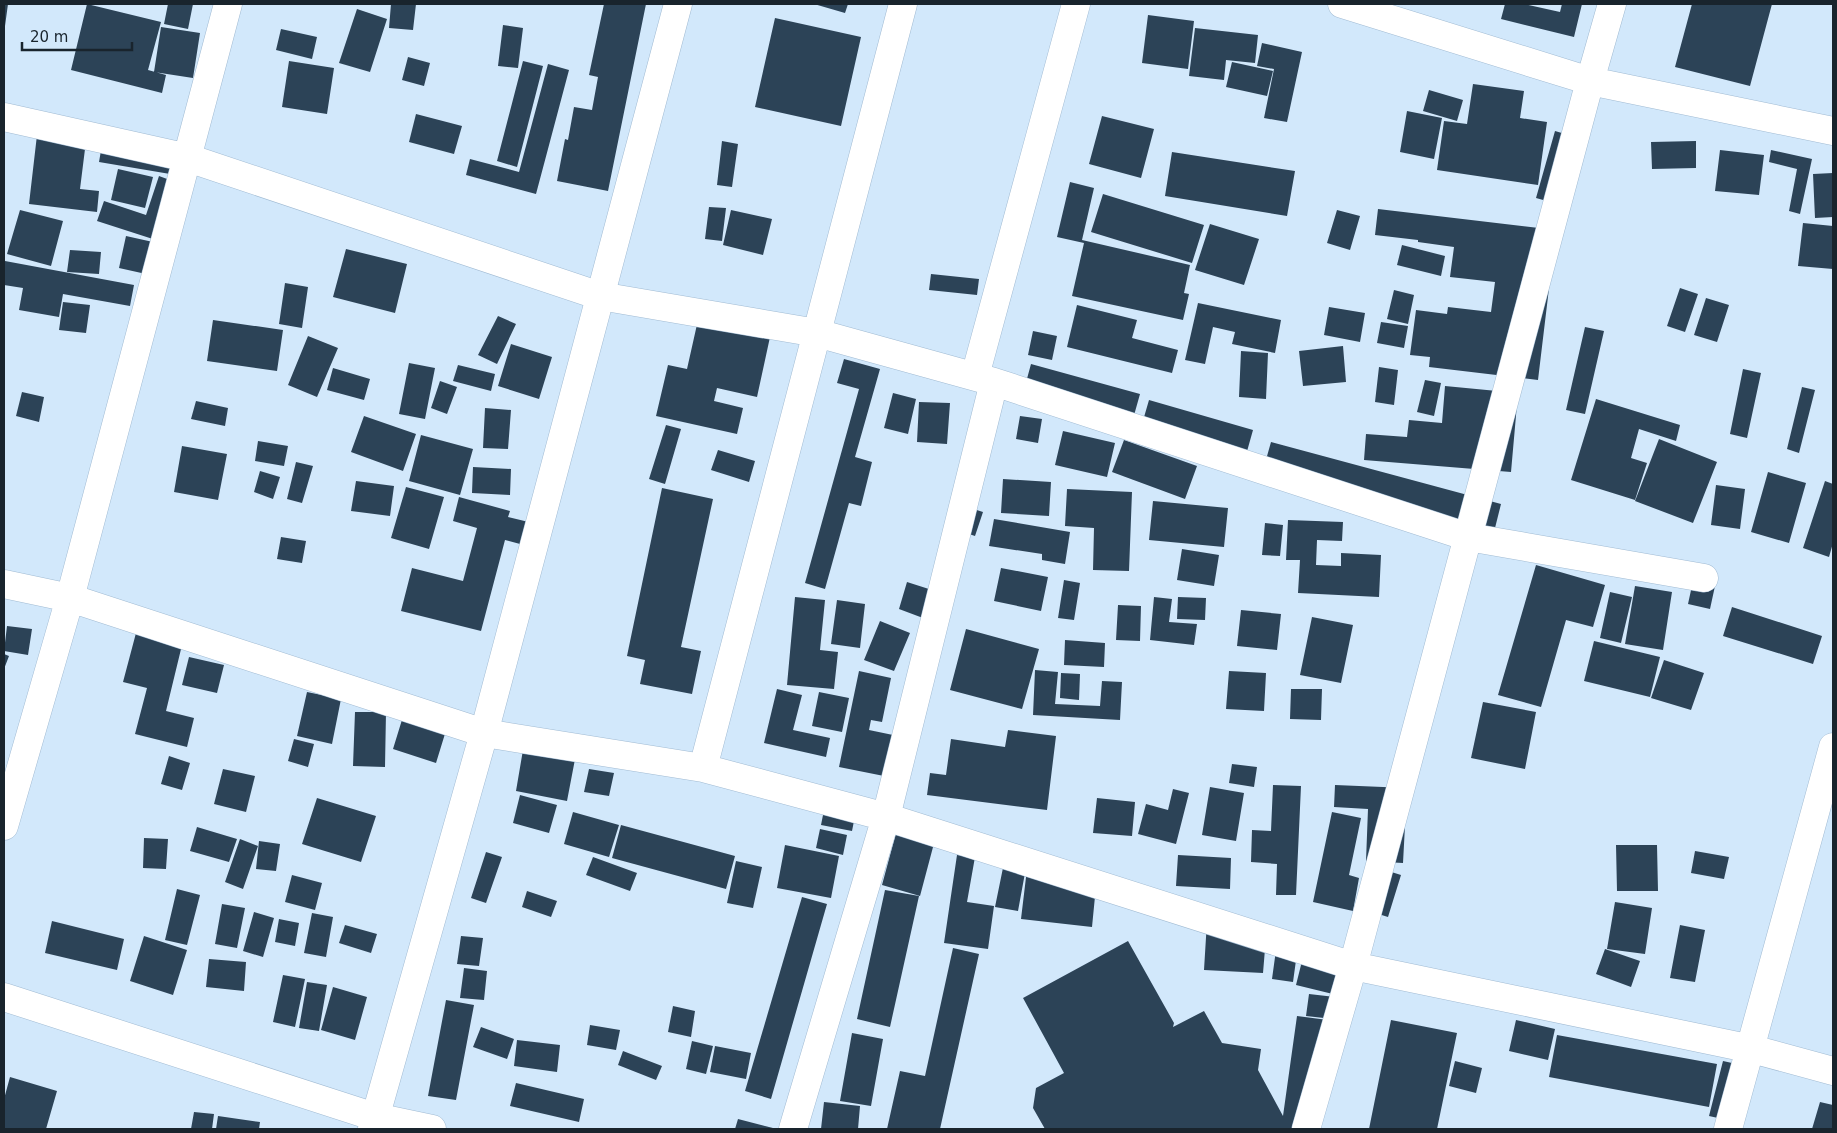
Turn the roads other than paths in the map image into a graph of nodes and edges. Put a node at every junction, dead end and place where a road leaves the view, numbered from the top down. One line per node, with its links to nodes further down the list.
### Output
1 (228, 4): 10 (street)
2 (678, 4): 11 (street)
3 (903, 4): 12 (street)
4 (1076, 4): 13 (street)
5 (1342, 4): 7 (street)
6 (1612, 4): 7 (street)
7 (1590, 81): 9 (street); 14 (street)
8 (4, 117): 10 (street)
9 (1833, 132)
10 (188, 158): 11 (street); 17 (street)
11 (600, 296): 12 (street); 18 (street)
12 (817, 333): 13 (street); 20 (street)
13 (984, 379): 14 (street); 21 (street)
14 (1468, 537): 15 (street); 23 (street)
15 (1704, 578)
16 (4, 584): 17 (street)
17 (70, 598): 18 (street); 22 (street)
18 (484, 733): 20 (street); 27 (street)
19 (1833, 747): 25 (street)
20 (703, 768): 21 (street)
21 (886, 817): 23 (street); 29 (street)
22 (4, 826)
23 (1353, 966): 25 (street); 30 (street)
24 (4, 998): 27 (street)
25 (1752, 1049): 26 (street); 31 (street)
26 (1833, 1071)
27 (373, 1123): 28 (street)
28 (432, 1129)
29 (792, 1129)
30 (1306, 1129)
31 (1728, 1129)

